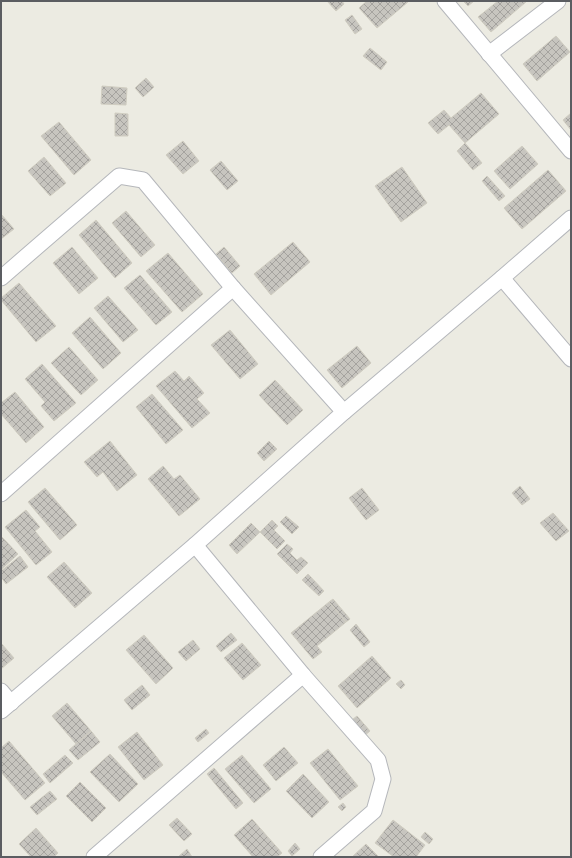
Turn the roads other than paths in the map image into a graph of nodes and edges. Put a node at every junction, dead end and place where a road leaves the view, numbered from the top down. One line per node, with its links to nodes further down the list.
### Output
1 (445, 1): 3 (street)
2 (558, 1): 3 (street)
3 (489, 54): 4 (street)
4 (571, 151)
5 (571, 218): 7 (street)
6 (1, 278): 8 (street)
7 (502, 278): 9 (street); 10 (street)
8 (233, 288): 10 (street); 11 (street)
9 (571, 359)
10 (344, 412): 12 (street)
11 (1, 494)
12 (195, 545): 13 (street); 15 (street)
13 (303, 675): 16 (street); 17 (street)
14 (1, 691): 15 (street)
15 (6, 707)
16 (94, 857)
17 (320, 857)

